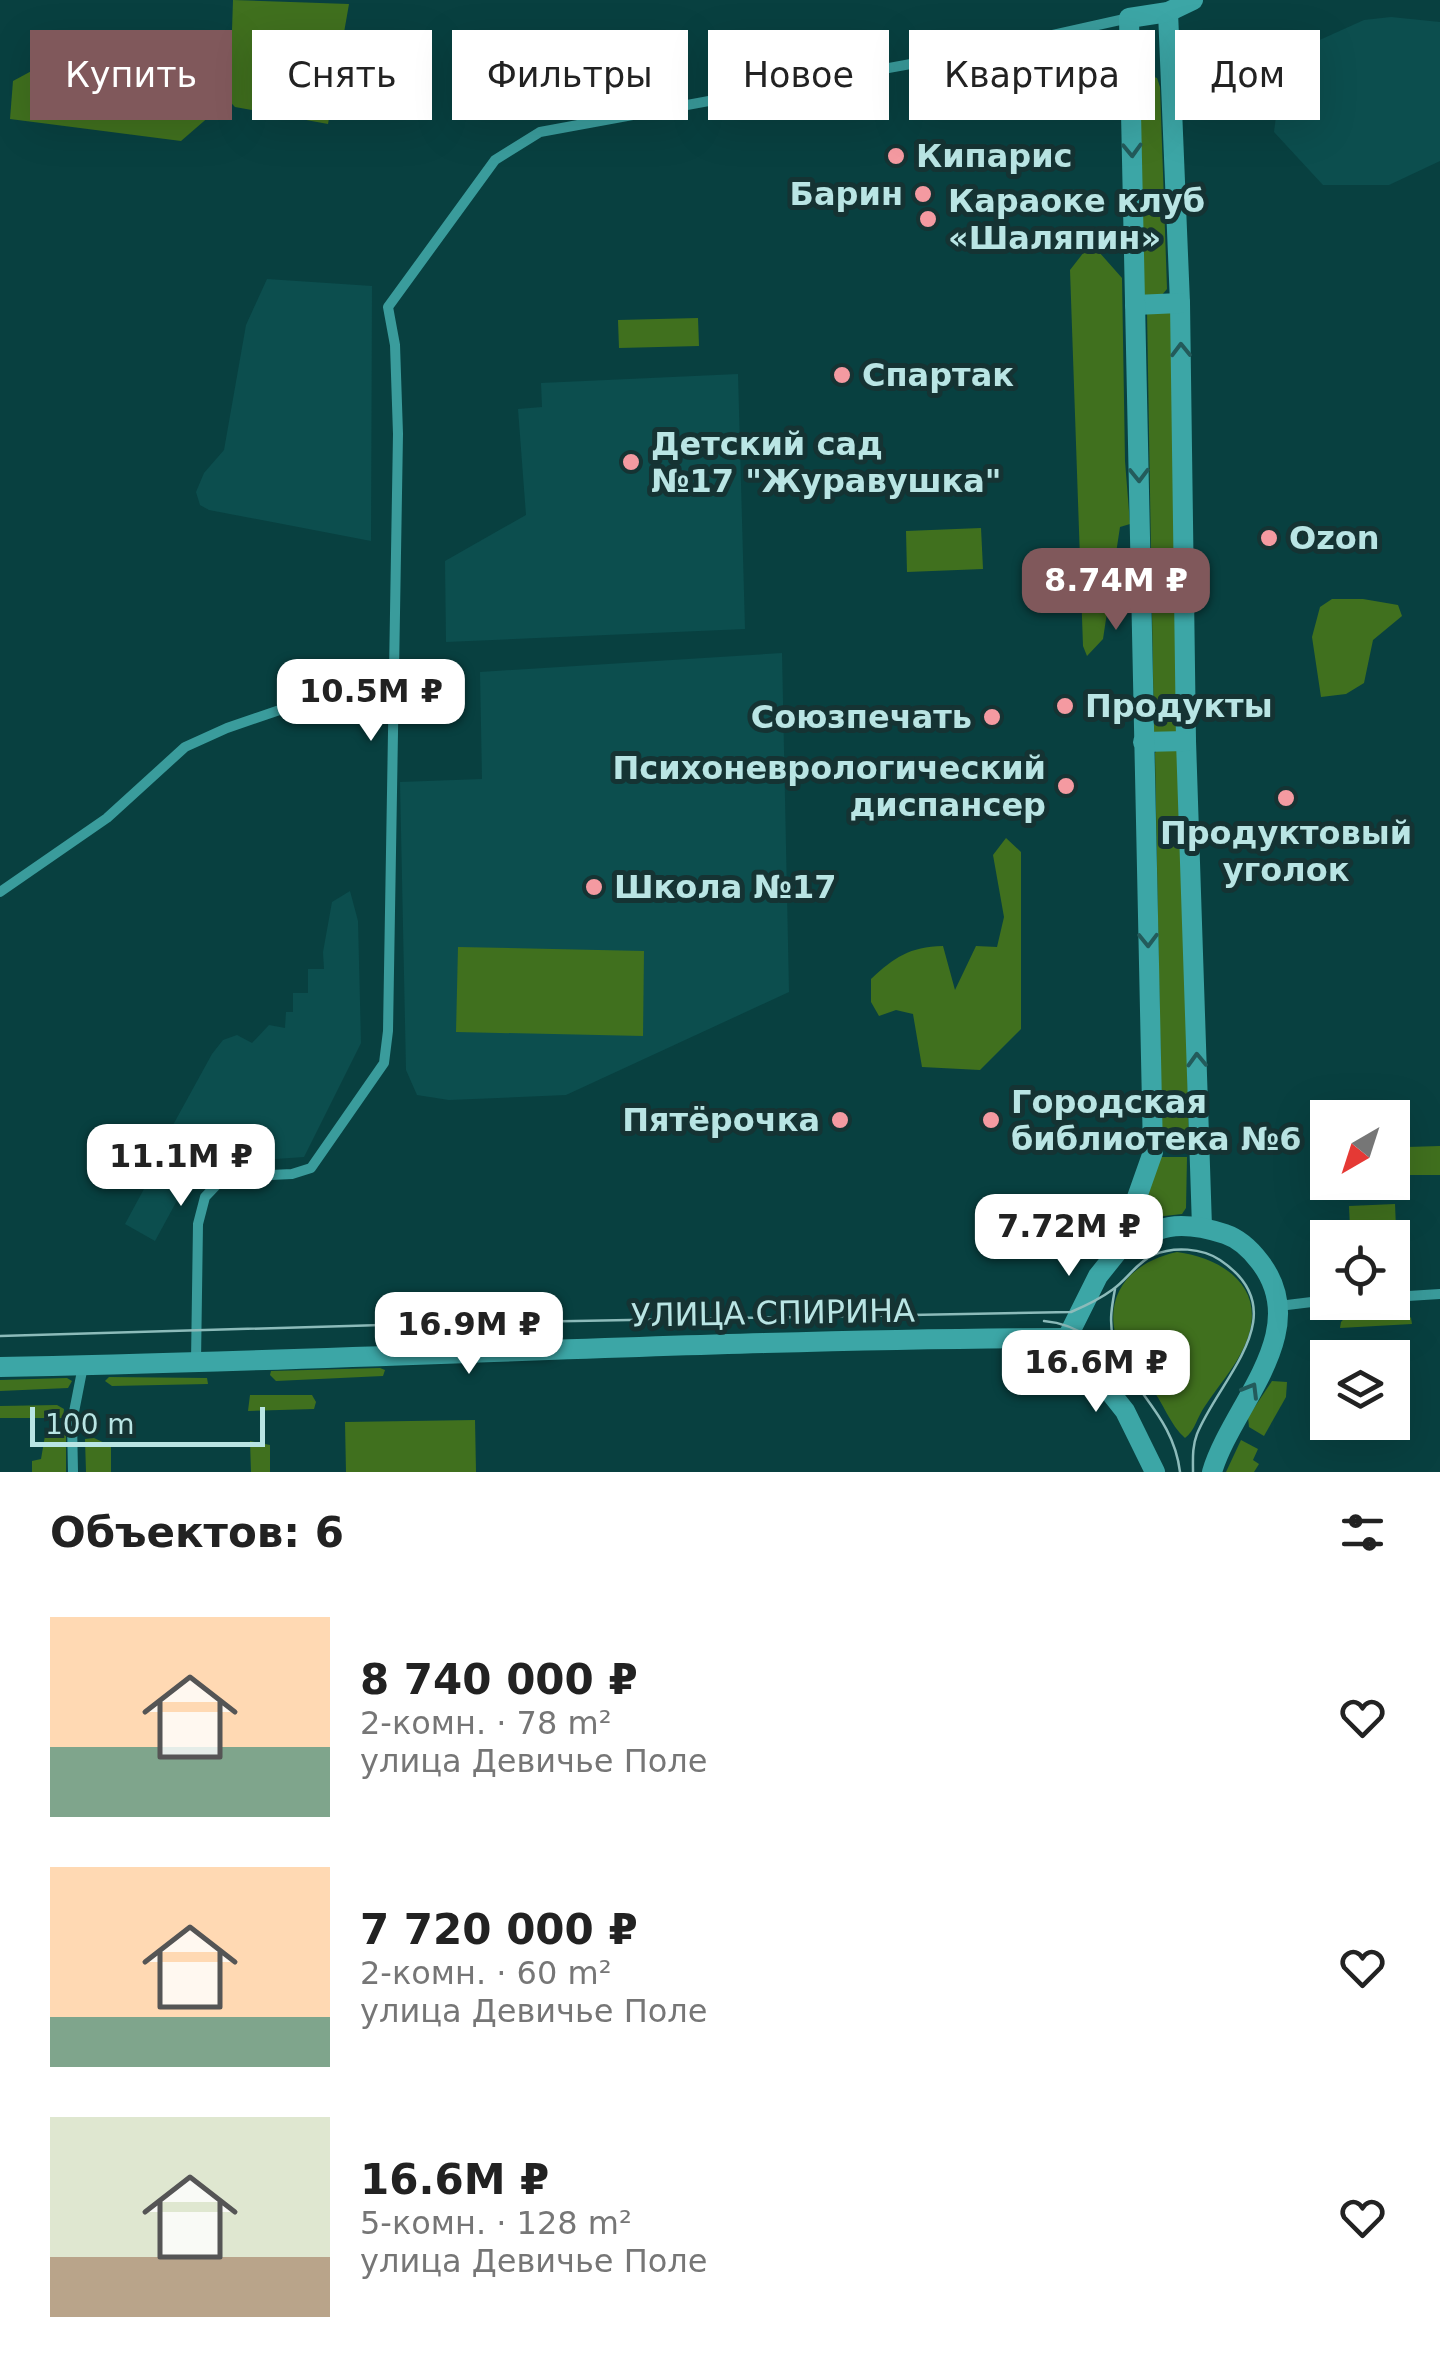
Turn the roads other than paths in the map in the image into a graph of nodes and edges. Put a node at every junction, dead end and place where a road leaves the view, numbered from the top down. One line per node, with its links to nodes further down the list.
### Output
1 (1194, 0): 2 (street)
2 (1168, 12): 3 (street); 4 (street)
3 (1130, 18): 5 (street, one-way to 5); 6 (street)
4 (1180, 303): 5 (street); 7 (street, one-way to 4)
5 (1136, 305): 8 (street, one-way to 8)
6 (392, 677): 9 (street); 17 (street)
7 (1186, 741): 8 (street); 10 (street, one-way to 7)
8 (1144, 742): 11 (street, one-way to 11)
9 (0, 892)
10 (1202, 1227): 11 (street); 15 (street)
11 (1118, 1251): 16 (street)
12 (1440, 1294): 13 (street)
13 (1410, 1296)
14 (1310, 1302): 15 (street)
15 (1280, 1306): 22 (street, one-way to 15)
16 (1067, 1338): 17 (street, УЛИЦА СПИРИНА); 21 (street)
17 (196, 1363): 18 (street, УЛИЦА СПИРИНА)
18 (83, 1366): 19 (street, УЛИЦА СПИРИНА); 20 (street)
19 (0, 1368)
20 (73, 1472)
21 (1155, 1472)
22 (1212, 1472)

